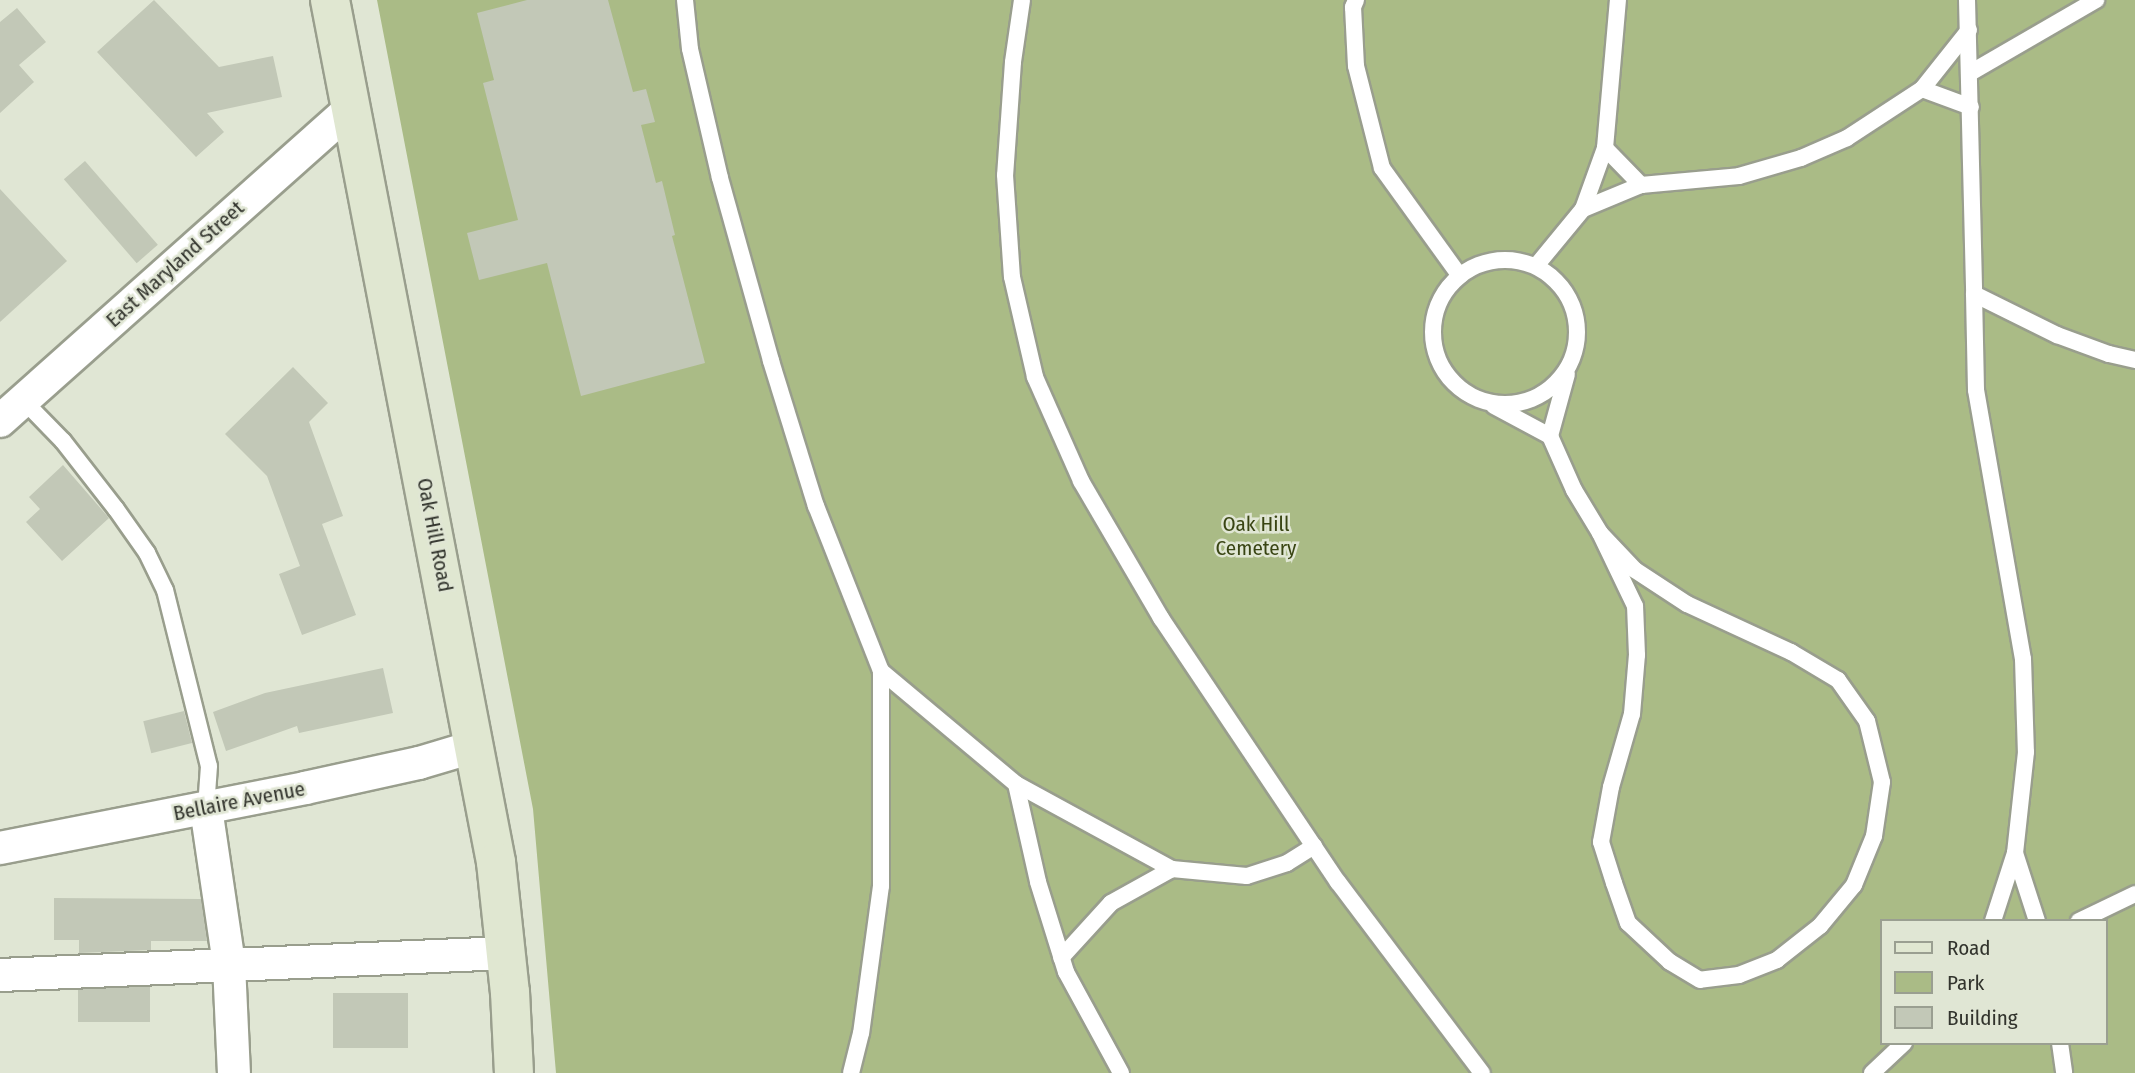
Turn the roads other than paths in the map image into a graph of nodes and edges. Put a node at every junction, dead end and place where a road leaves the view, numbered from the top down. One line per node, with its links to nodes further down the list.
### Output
1 (330, 0): 14 (main road, Oak Hill Road)
2 (685, 0): 28 (lane)
3 (1022, 0): 32 (lane)
4 (1343, 0): 10 (lane)
5 (1356, 0): 10 (lane)
6 (1618, 0): 15 (lane)
7 (1967, 0): 9 (lane)
8 (2096, 0): 11 (lane)
9 (1969, 30): 11 (lane); 12 (lane)
10 (1356, 66): 19 (lane)
11 (1970, 73): 13 (lane)
12 (1922, 89): 13 (lane); 16 (lane)
13 (1970, 107): 20 (lane)
14 (351, 108): 23 (street, East Maryland Street); 29 (main road, Oak Hill Road)
15 (1605, 148): 16 (lane); 17 (lane)
16 (1641, 185): 17 (lane)
17 (1583, 209): 18 (lane)
18 (1536, 266): 19 (lane); 22 (lane)
19 (1460, 276): 24 (lane)
20 (1974, 294): 21 (lane); 34 (lane)
21 (2135, 360)
22 (1570, 365): 24 (lane); 26 (lane)
23 (23, 400): 25 (street, East Maryland Street); 31 (lane)
24 (1485, 402): 26 (lane)
25 (0, 421)
26 (1550, 436): 27 (lane)
27 (1601, 533): 27 (lane)
28 (881, 671): 30 (lane); 48 (lane)
29 (476, 746): 31 (street, Bellaire Avenue); 40 (main road, Oak Hill Road)
30 (1017, 784): 35 (lane); 41 (lane)
31 (206, 808): 33 (street, Bellaire Avenue); 42 (street)
32 (1314, 846): 35 (lane); 50 (lane)
33 (0, 848)
34 (2015, 853): 37 (lane); 38 (lane)
35 (1172, 869): 41 (lane)
36 (2135, 894): 39 (lane)
37 (1994, 919)
38 (2036, 919)
39 (2083, 919)
40 (506, 953): 42 (street); 47 (main road, Oak Hill Road)
41 (1062, 958): 49 (lane)
42 (229, 964): 43 (street); 46 (street)
43 (0, 975)
44 (1902, 1045): 51 (lane)
45 (2060, 1045): 52 (lane)
46 (234, 1073)
47 (514, 1073)
48 (850, 1073)
49 (1121, 1073)
50 (1482, 1073)
51 (1872, 1073)
52 (2064, 1073)

